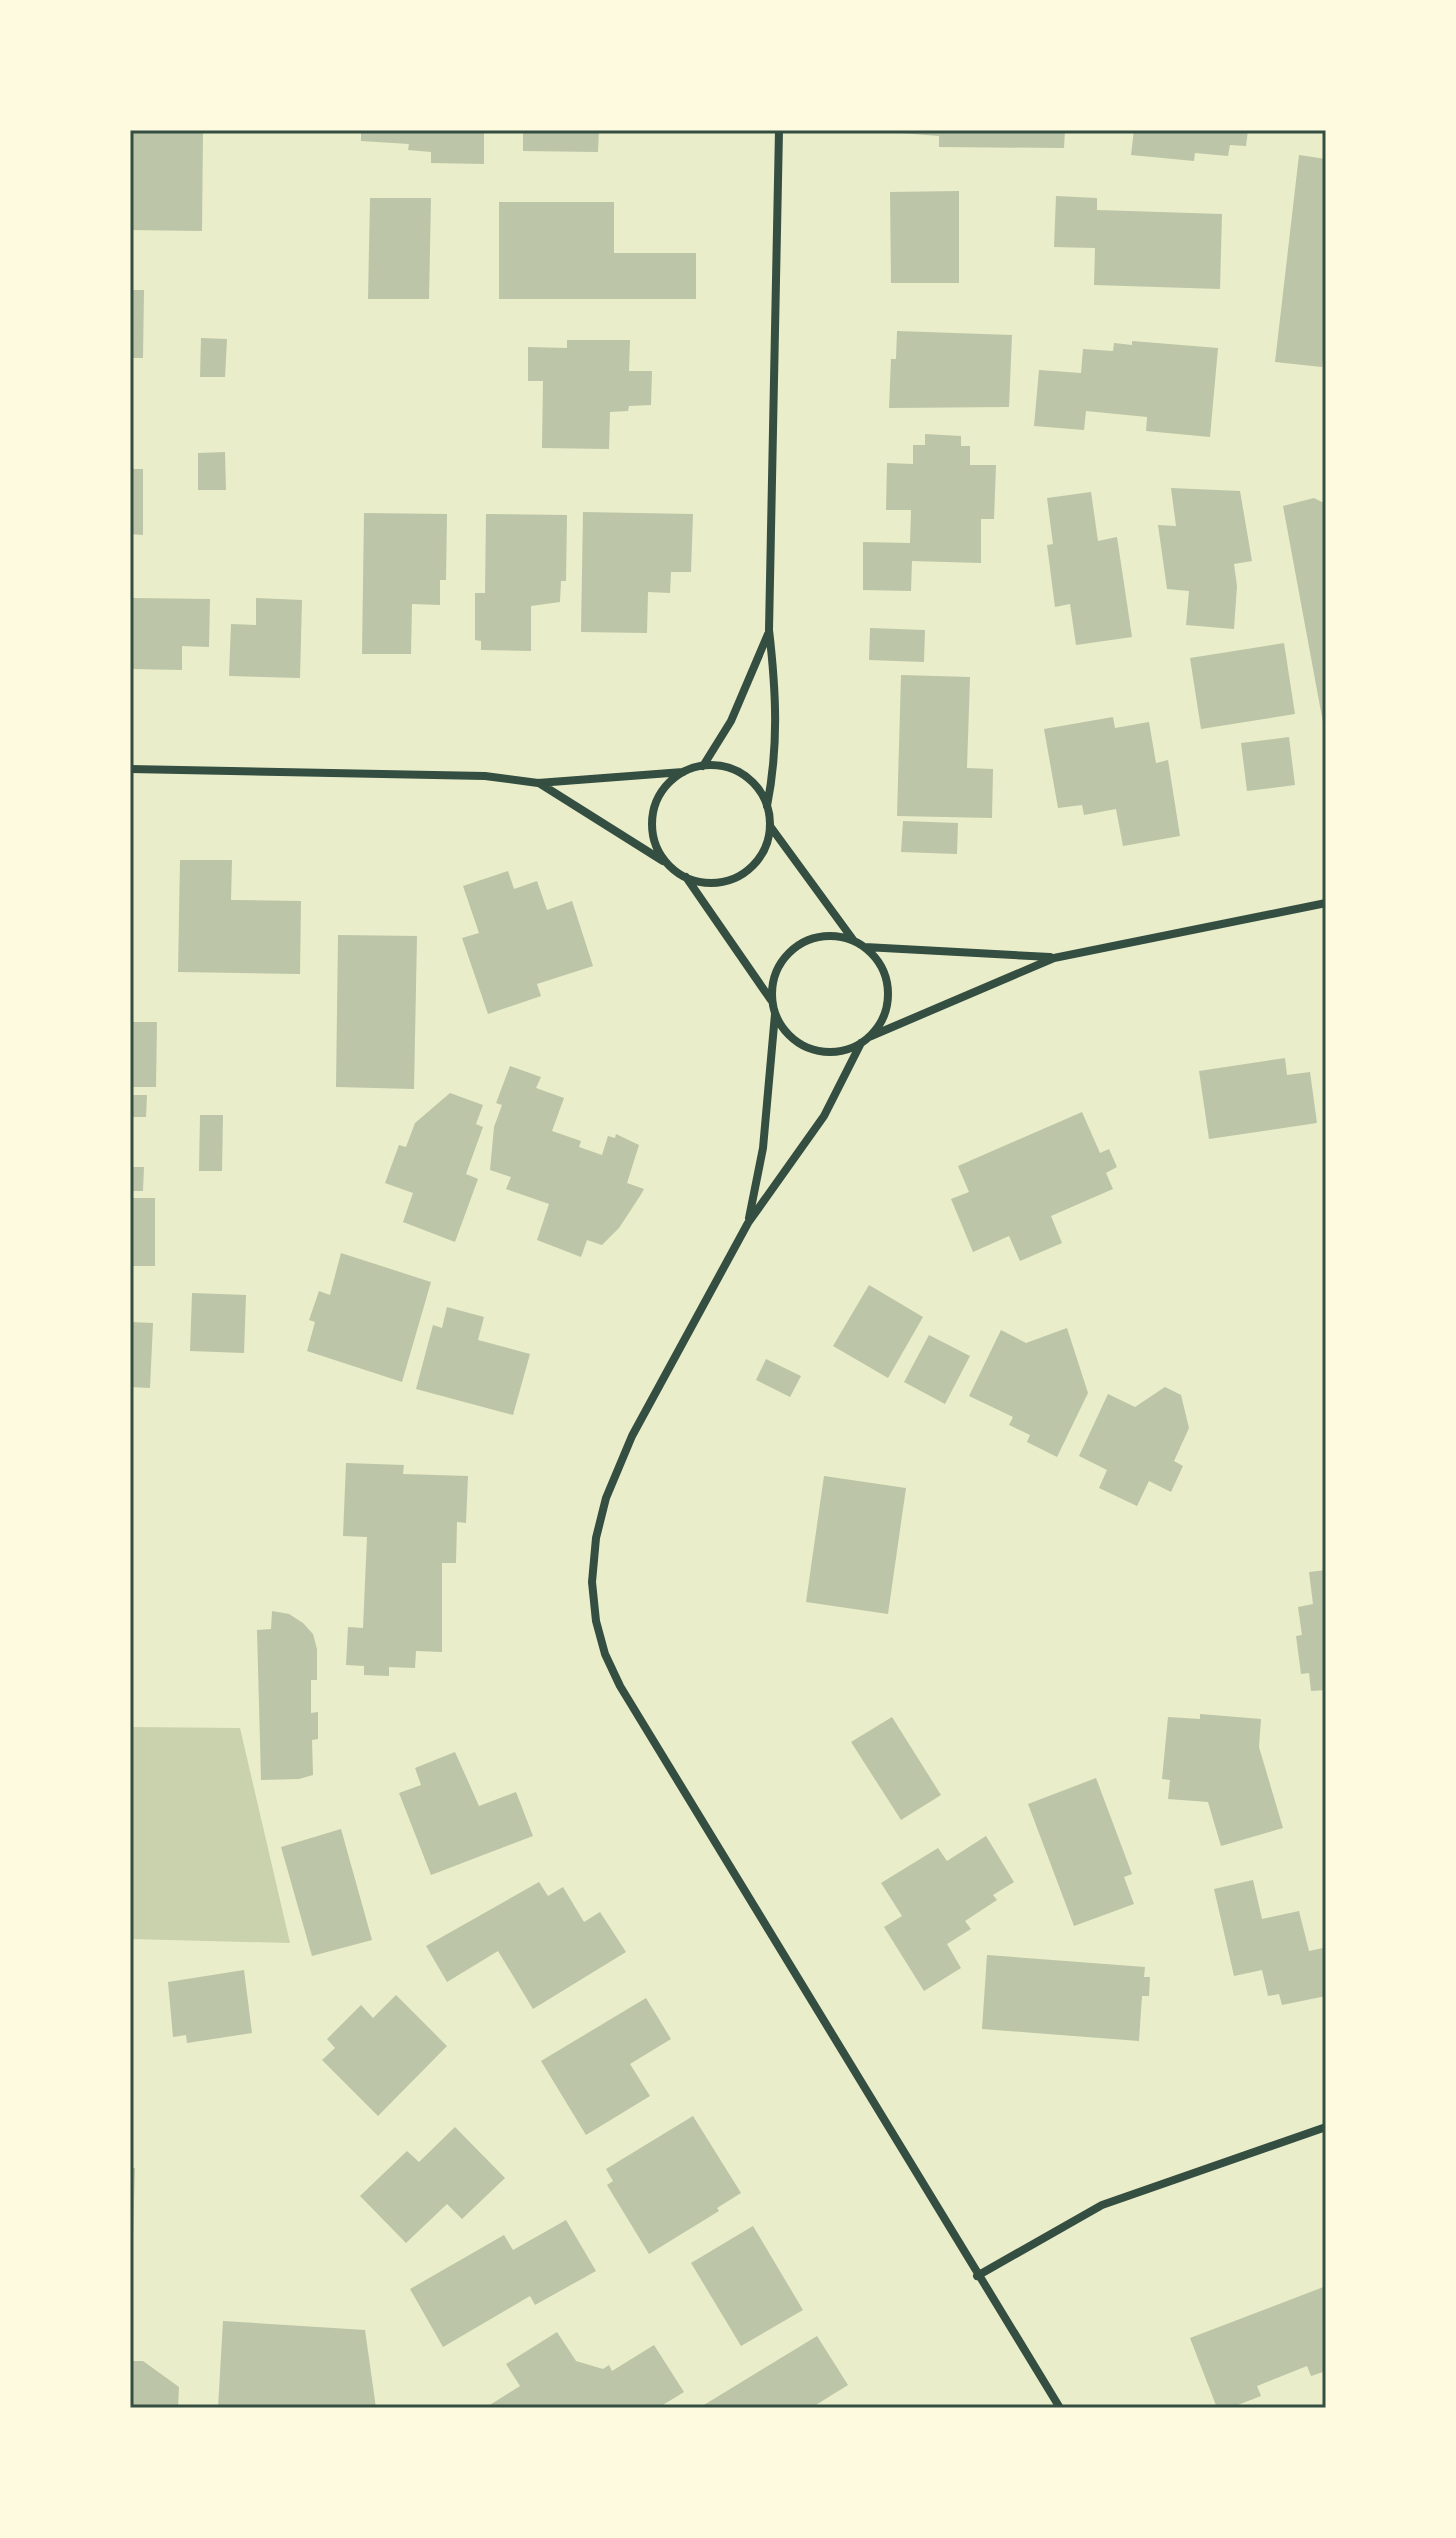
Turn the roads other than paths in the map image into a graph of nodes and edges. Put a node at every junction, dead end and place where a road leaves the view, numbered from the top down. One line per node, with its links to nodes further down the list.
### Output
1 (779, 130): 2 (street)
2 (769, 630): 3 (street); 7 (street)
3 (703, 766): 5 (street); 7 (street)
4 (130, 769): 6 (street)
5 (683, 772): 6 (street); 9 (street)
6 (538, 783): 9 (street)
7 (767, 806): 8 (street)
8 (770, 826): 10 (street); 12 (street)
9 (668, 863): 10 (street)
10 (686, 877): 15 (street)
11 (1326, 903): 14 (street)
12 (854, 941): 13 (street); 15 (street)
13 (865, 947): 14 (street); 17 (street)
14 (1054, 958): 17 (street)
15 (773, 1004): 16 (street)
16 (775, 1014): 18 (street); 19 (street)
17 (869, 1037): 18 (street)
18 (861, 1043): 19 (street)
19 (748, 1223): 21 (street)
20 (1326, 2127): 21 (street)
21 (977, 2276): 22 (street)
22 (1060, 2408)

